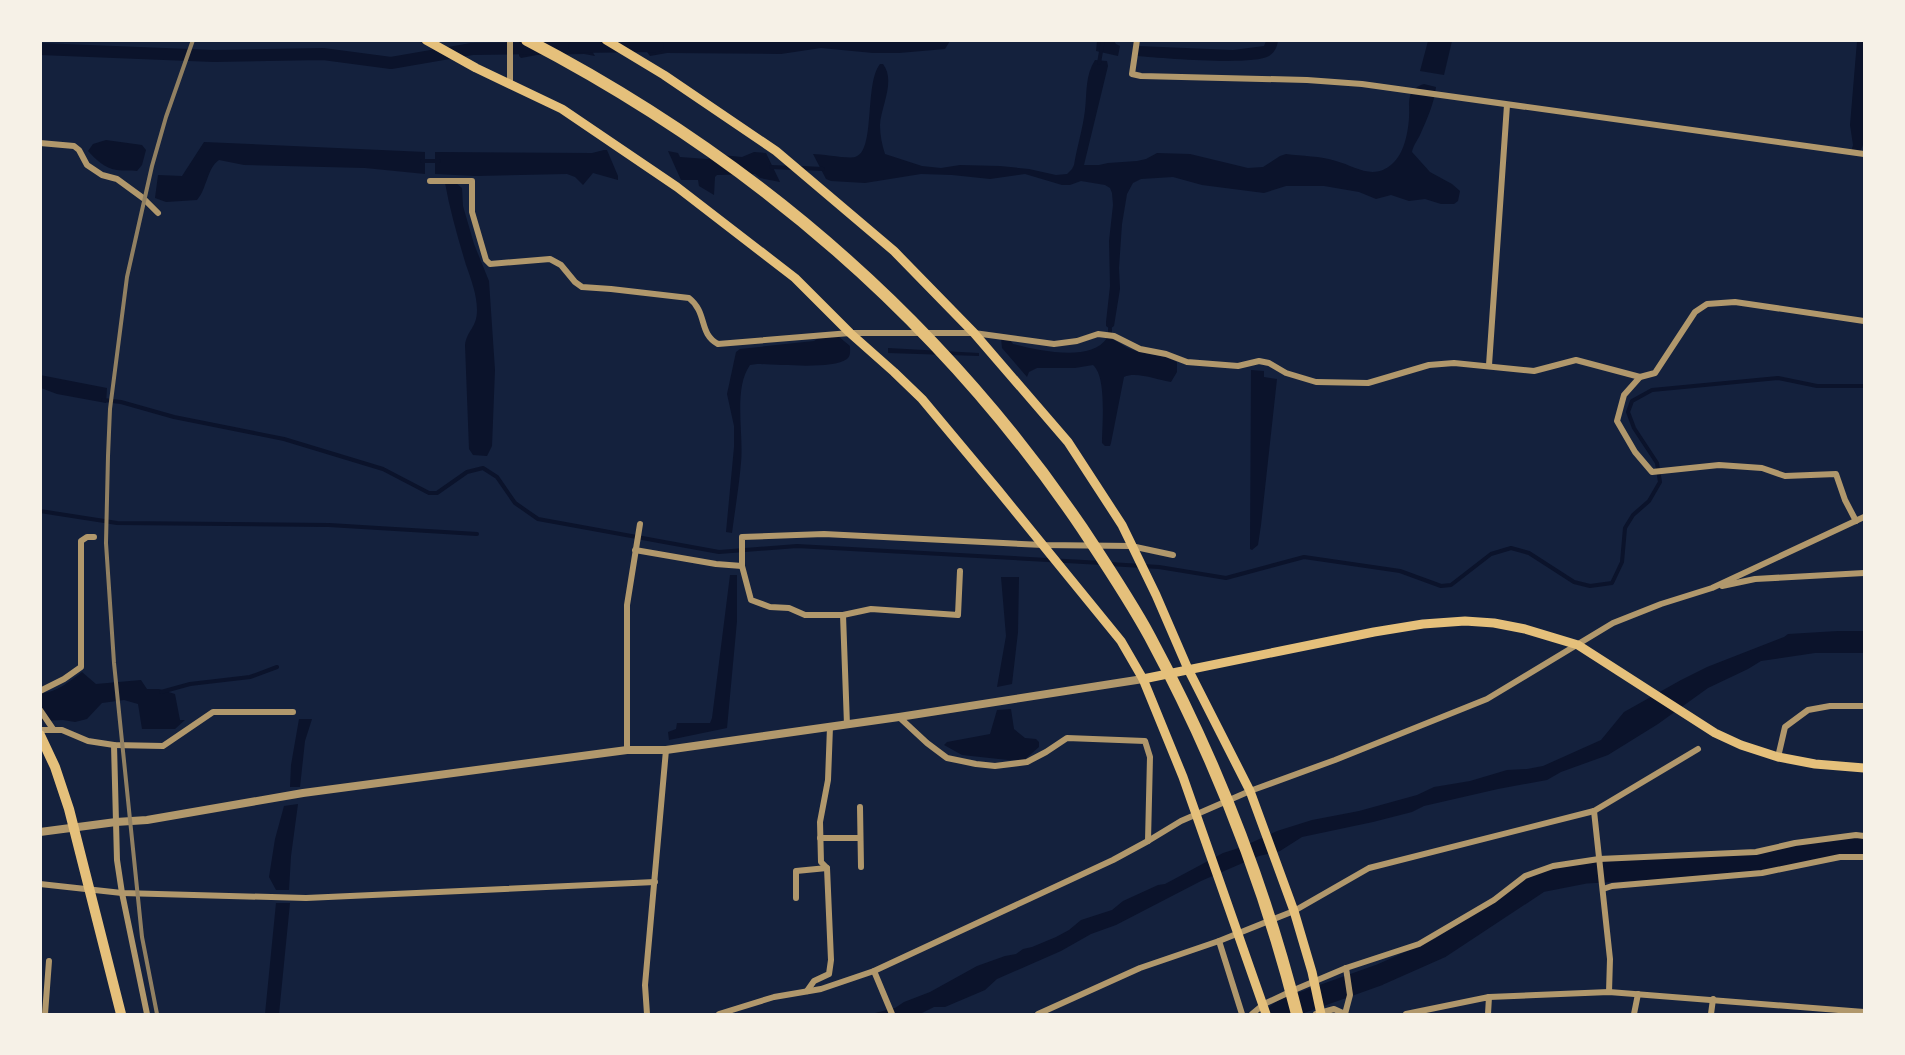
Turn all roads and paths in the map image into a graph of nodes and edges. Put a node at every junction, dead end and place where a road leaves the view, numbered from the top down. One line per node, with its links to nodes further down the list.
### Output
1 (510, 40): 7 (street)
2 (526, 40): 91 (highway)
3 (541, 40): 92 (highway)
4 (606, 40): 15 (main road)
5 (1137, 40): 8 (street)
6 (427, 41): 7 (main road)
7 (510, 84): 14 (main road)
8 (1507, 105): 10 (street); 16 (street)
9 (40, 144): 12 (street)
10 (1864, 154)
11 (430, 181): 14 (street)
12 (158, 213)
13 (1864, 321): 17 (street)
14 (850, 333): 15 (street); 22 (main road)
15 (975, 333): 16 (street); 23 (main road)
16 (1489, 365): 17 (street)
17 (1640, 377): 19 (street)
18 (1864, 517): 19 (street)
19 (1856, 521): 29 (street)
20 (639, 527): 24 (street)
21 (94, 537): 34 (street)
22 (1043, 545): 23 (street); 26 (street); 33 (main road)
23 (1131, 546): 25 (street); 32 (main road)
24 (635, 548): 26 (street); 46 (street)
25 (1173, 555)
26 (742, 566): 30 (street)
27 (960, 571): 30 (street)
28 (1864, 573): 29 (street)
29 (1712, 588): 31 (street)
30 (843, 615): 39 (street)
31 (1578, 645): 32 (main road); 48 (main road); 50 (street)
32 (1188, 669): 33 (main road); 50 (main road)
33 (1143, 679): 38 (street); 53 (main road)
34 (40, 691)
35 (1864, 706): 48 (street)
36 (40, 710): 40 (street)
37 (293, 712): 44 (street)
38 (900, 717): 39 (street); 59 (street)
39 (847, 725): 41 (street)
40 (51, 726): 42 (street); 44 (street)
41 (830, 727): 47 (street); 57 (street)
42 (40, 730)
43 (40, 735): 82 (highway)
44 (114, 745): 54 (street)
45 (1698, 748): 52 (street)
46 (627, 750): 47 (street); 54 (street)
47 (666, 750): 64 (street)
48 (1778, 757): 49 (main road)
49 (1864, 768)
50 (1250, 791): 53 (street); 69 (main road)
51 (861, 807): 58 (street)
52 (1594, 811): 61 (street); 69 (street)
53 (1197, 817): 59 (street); 70 (main road)
54 (116, 822): 55 (street); 67 (street)
55 (40, 832)
56 (1864, 836): 61 (street)
57 (820, 838): 58 (street); 63 (street)
58 (861, 838): 62 (street)
59 (1148, 841): 74 (street)
60 (1864, 857): 66 (street)
61 (1599, 858): 66 (street); 73 (street)
62 (861, 867)
63 (827, 868): 68 (street); 75 (street)
64 (655, 882): 67 (street); 84 (street)
65 (40, 884): 67 (street)
66 (1603, 889): 76 (street)
67 (122, 893): 83 (street)
68 (796, 898)
69 (1294, 910): 70 (street); 94 (main road)
70 (1239, 933): 71 (street); 90 (main road)
71 (1219, 941): 87 (street); 88 (street)
72 (49, 961): 81 (street)
73 (1346, 968): 89 (street); 95 (street)
74 (874, 971): 75 (street); 86 (street)
75 (807, 991): 85 (street)
76 (1609, 992): 77 (street); 78 (street)
77 (1638, 994): 79 (street); 98 (street)
78 (1489, 996): 96 (street); 97 (street)
79 (1713, 999): 80 (street); 99 (street)
80 (1864, 1012)
81 (45, 1014)
82 (121, 1014)
83 (147, 1014)
84 (647, 1014)
85 (719, 1014)
86 (892, 1014)
87 (1038, 1014)
88 (1242, 1014)
89 (1252, 1014)
90 (1266, 1014)
91 (1296, 1014)
92 (1304, 1014)
93 (1316, 1014): 95 (street)
94 (1321, 1014)
95 (1345, 1014)
96 (1406, 1014)
97 (1488, 1014)
98 (1634, 1014)
99 (1711, 1014)

